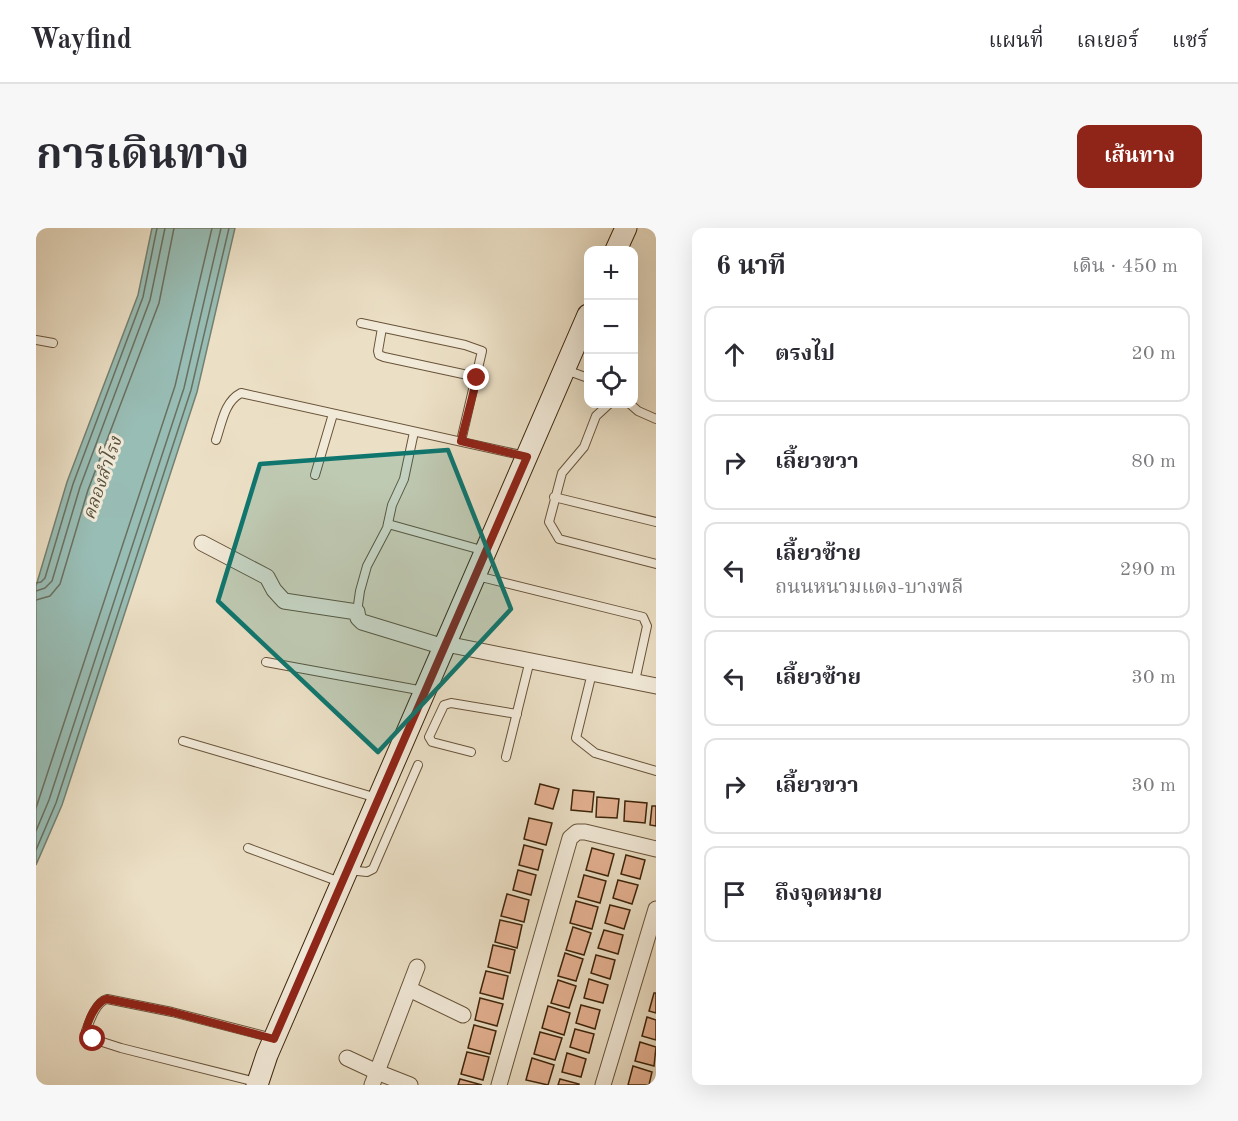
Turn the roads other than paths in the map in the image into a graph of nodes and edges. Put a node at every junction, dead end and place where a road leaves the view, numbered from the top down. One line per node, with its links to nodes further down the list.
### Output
1 (626, 228): 2 (main road)
2 (618, 246)
3 (361, 323): 5 (lane)
4 (584, 325): 8 (main road)
5 (382, 328): 10 (lane); 10 (lane)
6 (36, 340): 7 (lane)
7 (53, 343)
8 (565, 370): 9 (lane); 18 (main road)
9 (584, 377)
10 (477, 378): 17 (lane)
11 (605, 408): 20 (lane)
12 (635, 408): 14 (lane)
13 (333, 414): 15 (lane); 16 (lane); 19 (lane)
14 (656, 418)
15 (414, 432): 17 (lane); 22 (lane)
16 (216, 440)
17 (461, 441): 18 (lane)
18 (527, 457): 24 (main road)
19 (315, 475)
20 (554, 497): 21 (lane); 25 (lane)
21 (656, 522)
22 (388, 524): 24 (lane); 27 (lane)
23 (202, 543): 27 (street)
24 (486, 551): 26 (main road)
25 (656, 564)
26 (475, 576): 28 (main road); 32 (lane)
27 (357, 612): 28 (street)
28 (445, 645): 29 (street); 34 (main road)
29 (530, 660): 31 (street); 35 (lane)
30 (266, 662): 34 (lane)
31 (592, 673): 32 (street); 40 (lane)
32 (635, 681): 33 (street)
33 (656, 686)
34 (424, 691): 41 (main road)
35 (517, 714): 37 (lane); 38 (lane)
36 (183, 741): 41 (lane)
37 (471, 752)
38 (506, 756)
39 (418, 765): 44 (lane)
40 (656, 771)
41 (378, 799): 44 (main road)
42 (248, 848): 44 (lane)
43 (656, 849): 54 (street)
44 (345, 876): 49 (main road)
45 (656, 909): 55 (street)
46 (417, 967): 47 (street)
47 (409, 989): 48 (street); 51 (street)
48 (463, 1015)
49 (274, 1039): 52 (main road); 52 (lane)
50 (347, 1058): 51 (street)
51 (375, 1079): 53 (street)
52 (257, 1084)
53 (410, 1085)
54 (499, 1085)
55 (603, 1085)

